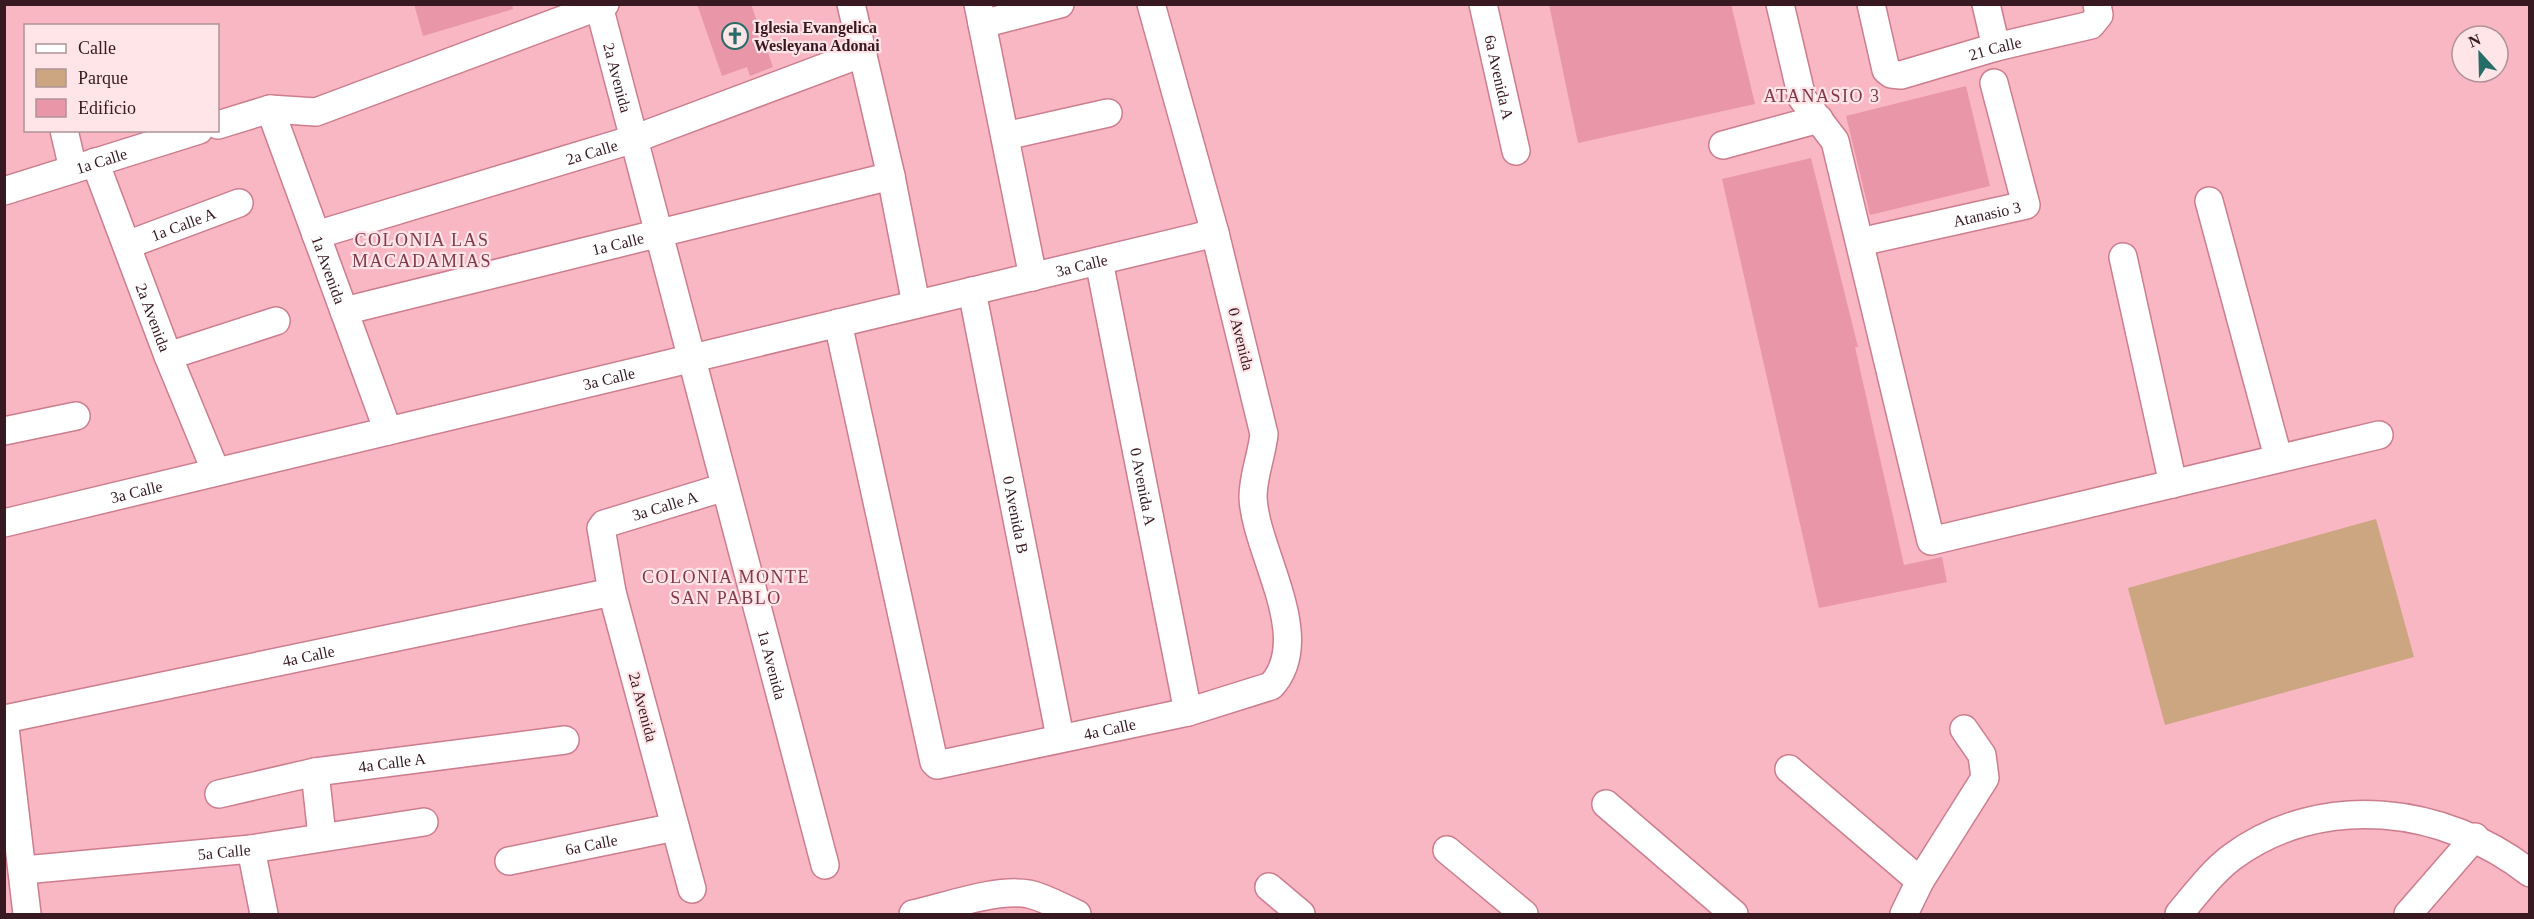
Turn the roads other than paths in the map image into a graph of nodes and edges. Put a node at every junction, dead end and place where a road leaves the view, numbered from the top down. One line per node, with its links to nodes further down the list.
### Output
1 (851, 4): 12 (street)
2 (1060, 4): 10 (street)
3 (1151, 4): 30 (street, 0 Avenida)
4 (1483, 4): 23 (street, 6a Avenida A)
5 (1780, 4): 16 (street)
6 (1871, 4): 11 (street, 21 Calle)
7 (1986, 4): 11 (street)
8 (602, 5): 14 (street); 21 (street, 2a Avenida)
9 (2098, 10): 11 (street, 21 Calle)
10 (980, 14): 20 (street)
11 (1995, 47)
12 (863, 53): 21 (street, 2a Calle); 25 (street)
13 (1994, 83): 32 (street, Atanasio 3)
14 (270, 109): 17 (street); 31 (street, 1a Avenida)
15 (1108, 113): 20 (street)
16 (1819, 119): 22 (street); 32 (street)
17 (219, 125)
18 (65, 132): 24 (street, 2a Avenida)
19 (192, 132): 24 (street, 1a Calle)
20 (1005, 136): 36 (street)
21 (634, 139): 29 (street, 2a Avenida); 31 (street, 2a Calle)
22 (1723, 145)
23 (1516, 151)
24 (84, 165): 26 (street, 1a Calle); 33 (street, 2a Avenida)
25 (891, 176): 29 (street, 1a Calle); 38 (street)
26 (4, 191)
27 (2209, 201): 48 (street)
28 (239, 203): 33 (street, 1a Calle A)
29 (659, 233): 39 (street, 1a Calle); 43 (street, 2a Avenida)
30 (1215, 233): 35 (street, 3a Calle); 55 (street, 0 Avenida)
31 (316, 235): 39 (street, 1a Avenida)
32 (1860, 242): 50 (street)
33 (127, 245): 42 (street, 2a Avenida)
34 (2123, 257): 50 (street)
35 (1098, 261): 36 (street, 3a Calle); 56 (street, 0 Avenida A)
36 (1033, 276): 37 (street, 3a Calle)
37 (972, 291): 38 (street, 3a Calle); 59 (street, 0 Avenida B)
38 (916, 304): 41 (street, 3a Calle)
39 (344, 311): 46 (street, 1a Avenida)
40 (276, 321): 42 (street)
41 (838, 323): 43 (street, 3a Calle); 59 (street, 4a Calle)
42 (168, 356): 49 (street, 2a Avenida)
43 (692, 358): 46 (street, 3a Calle); 51 (street, 1a Avenida)
44 (76, 416): 45 (street)
45 (4, 430)
46 (388, 431): 49 (street, 3a Calle)
47 (2379, 435): 48 (street)
48 (2278, 457): 50 (street)
49 (216, 472): 52 (street, 3a Calle)
50 (2173, 484)
51 (725, 487): 53 (street, 3a Calle A); 73 (street, 1a Avenida)
52 (4, 523)
53 (604, 524): 54 (street, 2a Avenida)
54 (612, 592): 57 (street, 4a Calle); 66 (street, 2a Avenida)
55 (1280, 675): 56 (street, 4a Calle)
56 (1188, 712): 59 (street, 4a Calle)
57 (4, 719): 69 (street)
58 (1964, 729): 76 (street)
59 (1060, 737)
60 (565, 740): 62 (street, 4a Calle A)
61 (1789, 769): 76 (street)
62 (315, 772): 63 (street, 4a Calle A); 67 (street)
63 (219, 794)
64 (1606, 804): 85 (street)
65 (424, 822): 67 (street, 5a Calle)
66 (675, 827): 72 (street, 6a Calle); 78 (street, 2a Avenida)
67 (322, 836): 70 (street, 5a Calle)
68 (2475, 837): 75 (street); 87 (street); 88 (street)
69 (12, 843): 74 (street)
70 (251, 849): 74 (street, 5a Calle); 80 (street)
71 (1446, 850): 84 (street)
72 (509, 861)
73 (825, 865)
74 (24, 870): 79 (street)
75 (2529, 873)
76 (1920, 881): 86 (street)
77 (1269, 887): 83 (street)
78 (692, 889)
79 (27, 915)
80 (264, 915)
81 (913, 915): 82 (street)
82 (1077, 915)
83 (1300, 915)
84 (1524, 915)
85 (1734, 915)
86 (1904, 915)
87 (2179, 915)
88 (2408, 915)

